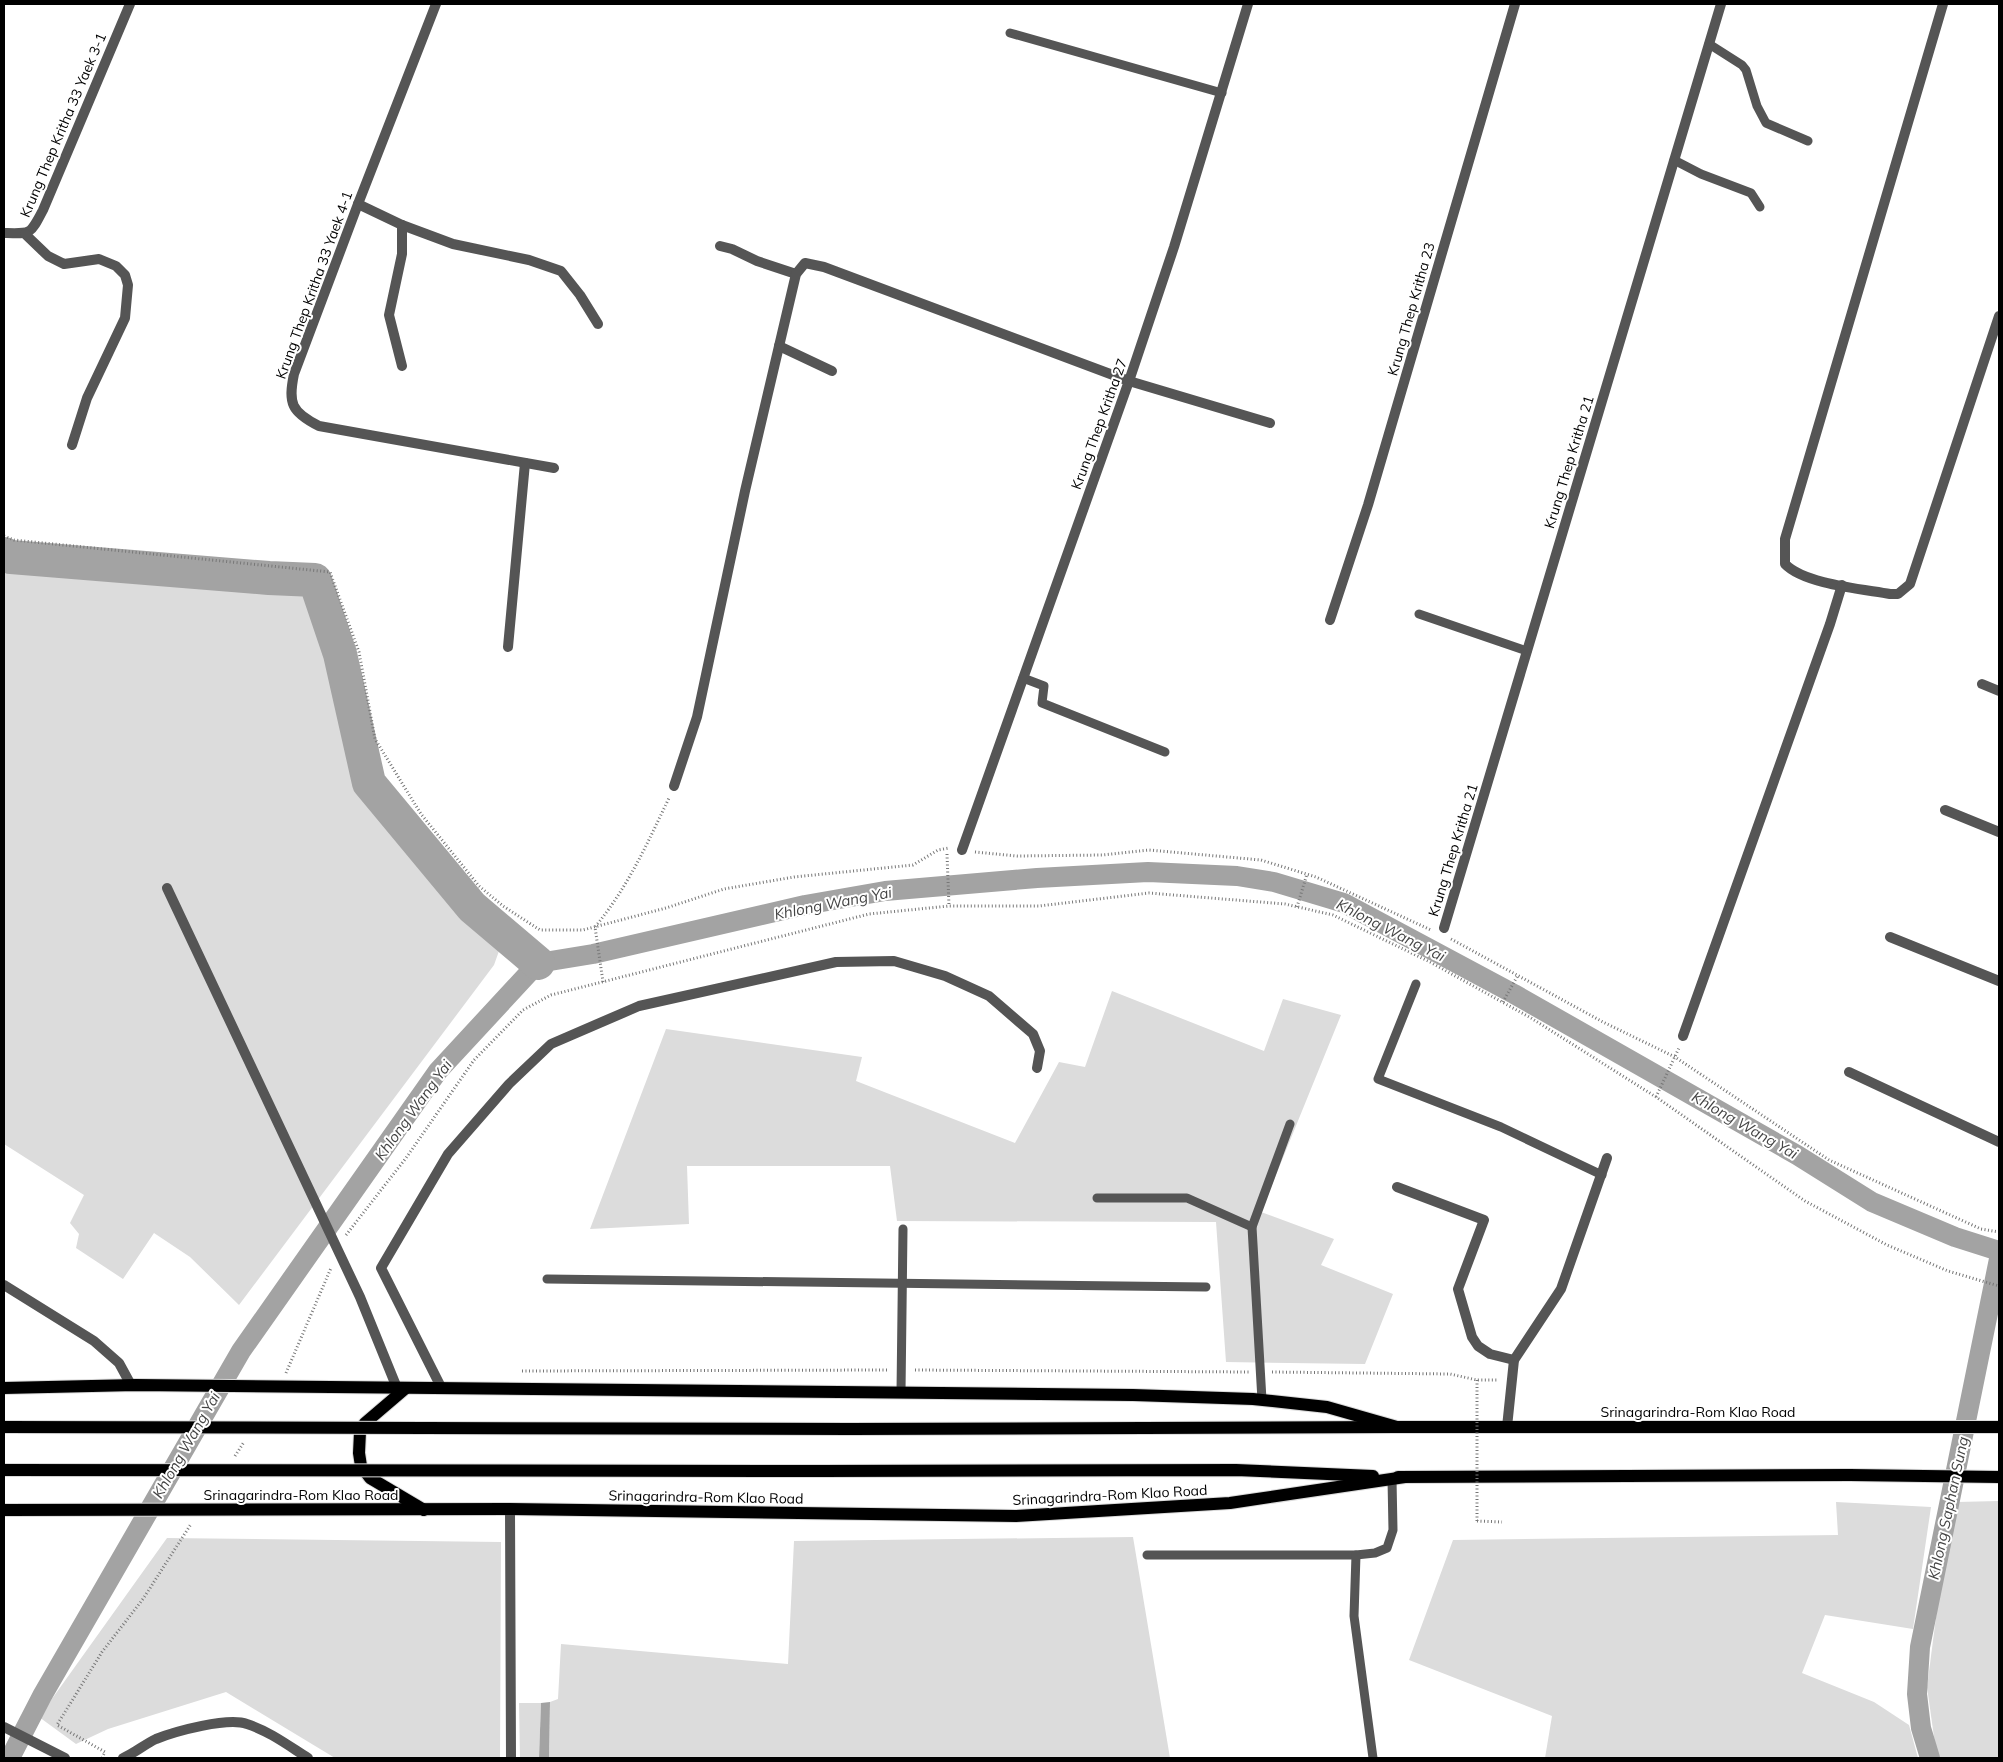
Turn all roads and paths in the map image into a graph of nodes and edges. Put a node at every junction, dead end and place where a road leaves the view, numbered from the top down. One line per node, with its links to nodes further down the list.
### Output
1 (130, 4): 16 (street, Krung Thep Kritha 33 Yaek 3-1)
2 (436, 4): 12 (street, Krung Thep Kritha 33 Yaek 4-1)
3 (1248, 4): 9 (street, Krung Thep Kritha 27)
4 (1515, 4): 32 (street, Krung Thep Kritha 23)
5 (1721, 4): 8 (street, Krung Thep Kritha 21)
6 (1943, 4): 30 (street)
7 (1010, 33): 9 (lane)
8 (1709, 44): 10 (lane); 11 (street, Krung Thep Kritha 21)
9 (1222, 93): 24 (street, Krung Thep Kritha 27)
10 (1808, 141)
11 (1674, 160): 13 (lane); 34 (street, Krung Thep Kritha 21)
12 (358, 204): 14 (street); 27 (street, Krung Thep Kritha 33 Yaek 4-1)
13 (1760, 207)
14 (402, 225): 20 (street); 22 (street)
15 (4, 233): 16 (street, Krung Thep Kritha 33 Yaek 3-1)
16 (25, 234): 26 (street)
17 (720, 246): 18 (street)
18 (796, 274): 21 (street); 24 (street)
19 (1999, 316): 30 (street)
20 (598, 324)
21 (779, 346): 23 (street); 39 (street)
22 (402, 366)
23 (832, 371)
24 (1129, 381): 25 (street); 35 (street, Krung Thep Kritha 27)
25 (1270, 423)
26 (72, 445)
27 (525, 463): 28 (street, Krung Thep Kritha 33 Yaek 4-1); 33 (street)
28 (554, 468)
29 (4, 536): 48 (path)
30 (1842, 586): 56 (street)
31 (1419, 614): 34 (lane)
32 (1330, 620)
33 (508, 646)
34 (1527, 650): 49 (street, Krung Thep Kritha 21)
35 (1023, 678): 38 (lane); 43 (street, Krung Thep Kritha 27)
36 (1982, 684): 37 (street)
37 (1999, 691)
38 (1165, 752)
39 (674, 786): 48 (path)
40 (1945, 810): 41 (street)
41 (1999, 832)
42 (947, 847): 43 (path); 46 (path); 48 (path)
43 (962, 850): 44 (path)
44 (1307, 874): 47 (path); 49 (path)
45 (167, 888): 88 (street)
46 (949, 906): 47 (path); 53 (path)
47 (1297, 907): 55 (path)
48 (595, 927): 53 (path)
49 (1440, 931): 51 (path)
50 (1890, 937): 52 (street)
51 (1518, 975): 55 (path); 58 (path)
52 (1999, 981)
53 (603, 982): 71 (path)
54 (1416, 984): 65 (lane)
55 (1503, 1002): 61 (path)
56 (1683, 1036)
57 (1679, 1046): 58 (path)
58 (1675, 1057): 61 (path); 70 (path)
59 (1037, 1068): 89 (street)
60 (1849, 1072): 63 (street)
61 (1656, 1097): 76 (path)
62 (1290, 1124): 68 (lane)
63 (1999, 1142)
64 (1607, 1158): 65 (street)
65 (1602, 1175): 78 (street)
66 (1397, 1187): 78 (street)
67 (1097, 1198): 68 (lane)
68 (1252, 1227): 91 (lane)
69 (903, 1229): 74 (lane)
70 (1999, 1232)
71 (345, 1237)
72 (334, 1262): 83 (path)
73 (548, 1279): 74 (lane)
74 (902, 1283): 77 (lane); 79 (lane)
75 (4, 1284): 86 (street)
76 (1999, 1286)
77 (1206, 1287)
78 (1514, 1360): 94 (street)
79 (901, 1370): 80 (path); 81 (path); 90 (lane)
80 (522, 1371)
81 (1256, 1372)
82 (1266, 1372): 85 (path)
83 (285, 1374)
84 (1496, 1379): 85 (path)
85 (1477, 1380): 105 (path, bridge)
86 (133, 1385): 87 (main road, Srinagarindra-Rom Klao Road); 88 (main road, Srinagarindra-Rom Klao Road)
87 (4, 1388)
88 (402, 1388): 89 (main road, Srinagarindra-Rom Klao Road); 104 (main road)
89 (442, 1389): 90 (main road, Srinagarindra-Rom Klao Road)
90 (901, 1392): 91 (main road, Srinagarindra-Rom Klao Road)
91 (1262, 1400): 93 (main road, Srinagarindra-Rom Klao Road)
92 (4, 1427): 93 (main road, Srinagarindra-Rom Klao Road, bridge)
93 (1398, 1427): 94 (main road, Srinagarindra-Rom Klao Road)
94 (1507, 1427): 95 (main road, Srinagarindra-Rom Klao Road)
95 (1999, 1427)
96 (246, 1440): 97 (path)
97 (235, 1457)
98 (4, 1470): 99 (main road, Srinagarindra-Rom Klao Road, bridge)
99 (1405, 1477): 100 (main road, Srinagarindra-Rom Klao Road); 101 (main road, Srinagarindra-Rom Klao Road)
100 (1999, 1478)
101 (1392, 1479): 102 (main road, Srinagarindra-Rom Klao Road); 108 (lane)
102 (510, 1509): 104 (main road, Srinagarindra-Rom Klao Road); 114 (street)
103 (4, 1510): 104 (main road, Srinagarindra-Rom Klao Road)
104 (424, 1510)
105 (1502, 1522)
106 (192, 1524): 111 (path)
107 (1147, 1555): 108 (lane)
108 (1356, 1556): 115 (lane)
109 (4, 1727): 110 (street)
110 (65, 1758)
111 (102, 1758)
112 (123, 1758): 113 (street)
113 (308, 1758)
114 (511, 1758)
115 (1373, 1758)

